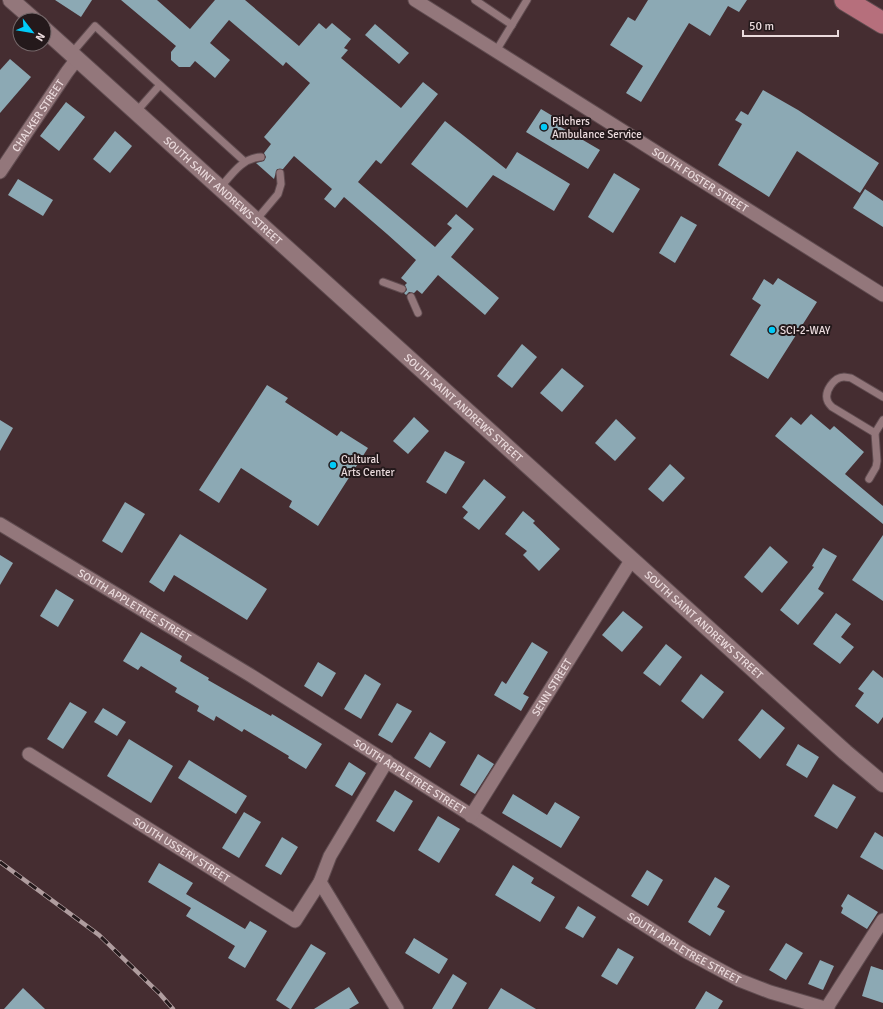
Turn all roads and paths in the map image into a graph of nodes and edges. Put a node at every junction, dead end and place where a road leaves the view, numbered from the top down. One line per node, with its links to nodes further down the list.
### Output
1 (11, 0): 6 (street)
2 (415, 0): 10 (street, SOUTH FOSTER STREET)
3 (475, 0): 8 (lane)
4 (527, 0): 8 (lane)
5 (845, 0): 7 (main road)
6 (25, 12)
7 (883, 23)
8 (512, 25): 10 (lane)
9 (52, 36): 11 (street, SOUTH SAINT ANDREWS STREET)
10 (496, 51): 22 (street, SOUTH FOSTER STREET)
11 (74, 57): 12 (lane); 13 (street, SOUTH SAINT ANDREWS STREET); 16 (street, CHALKER STREET)
12 (160, 86): 13 (lane); 15 (lane)
13 (136, 112): 18 (street, SOUTH SAINT ANDREWS STREET)
14 (260, 156): 15 (lane)
15 (244, 161): 18 (lane)
16 (0, 172)
17 (280, 173): 19 (lane)
18 (220, 188): 19 (street, SOUTH SAINT ANDREWS STREET)
19 (256, 220): 30 (street, SOUTH SAINT ANDREWS STREET)
20 (383, 282): 21 (lane)
21 (402, 289)
22 (883, 295)
23 (411, 297): 24 (lane)
24 (418, 312)
25 (883, 396): 27 (lane)
26 (883, 420): 27 (lane)
27 (875, 433): 28 (lane)
28 (869, 479)
29 (0, 524): 32 (street, SOUTH APPLETREE STREET)
30 (632, 559): 33 (street, SOUTH SAINT ANDREWS STREET); 34 (street, SENN STREET)
31 (29, 754): 35 (street, SOUTH USSERY STREET)
32 (387, 761): 34 (street, SOUTH APPLETREE STREET); 35 (street, SOUTH USSERY STREET)
33 (883, 784)
34 (472, 816): 38 (street, SOUTH APPLETREE STREET)
35 (320, 882): 37 (street)
36 (883, 920): 38 (street)
37 (397, 1009)
38 (827, 1009)

